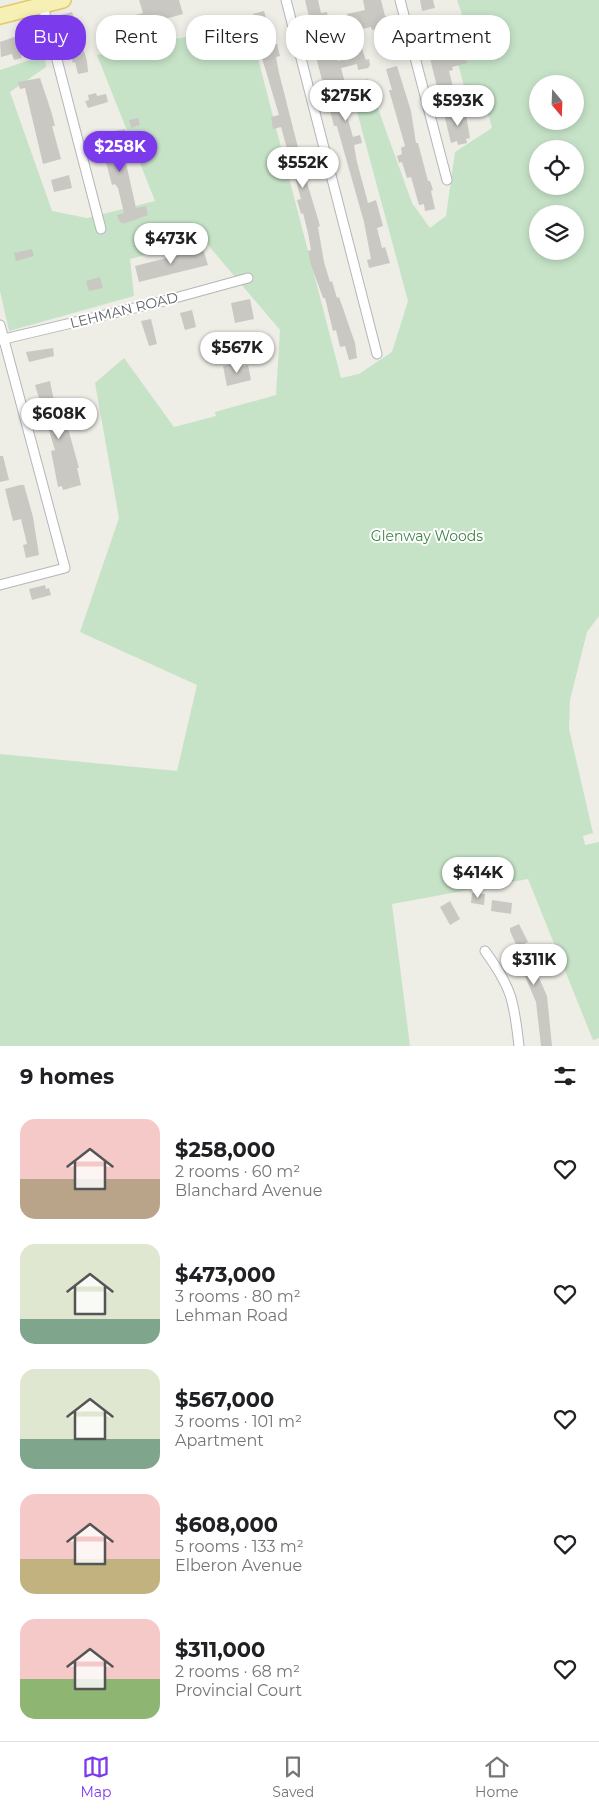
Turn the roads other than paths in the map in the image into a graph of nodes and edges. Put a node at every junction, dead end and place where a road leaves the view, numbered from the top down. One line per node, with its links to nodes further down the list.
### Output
1 (63, 0): 4 (main road)
2 (286, 0): 11 (street)
3 (400, 0): 6 (street)
4 (43, 6): 5 (main road); 7 (street)
5 (0, 16)
6 (447, 180)
7 (101, 229)
8 (248, 278): 10 (street, LEHMAN ROAD)
9 (0, 325): 10 (street)
10 (2, 340): 12 (street)
11 (377, 354)
12 (0, 585)
13 (485, 951): 14 (street)
14 (518, 1046)

